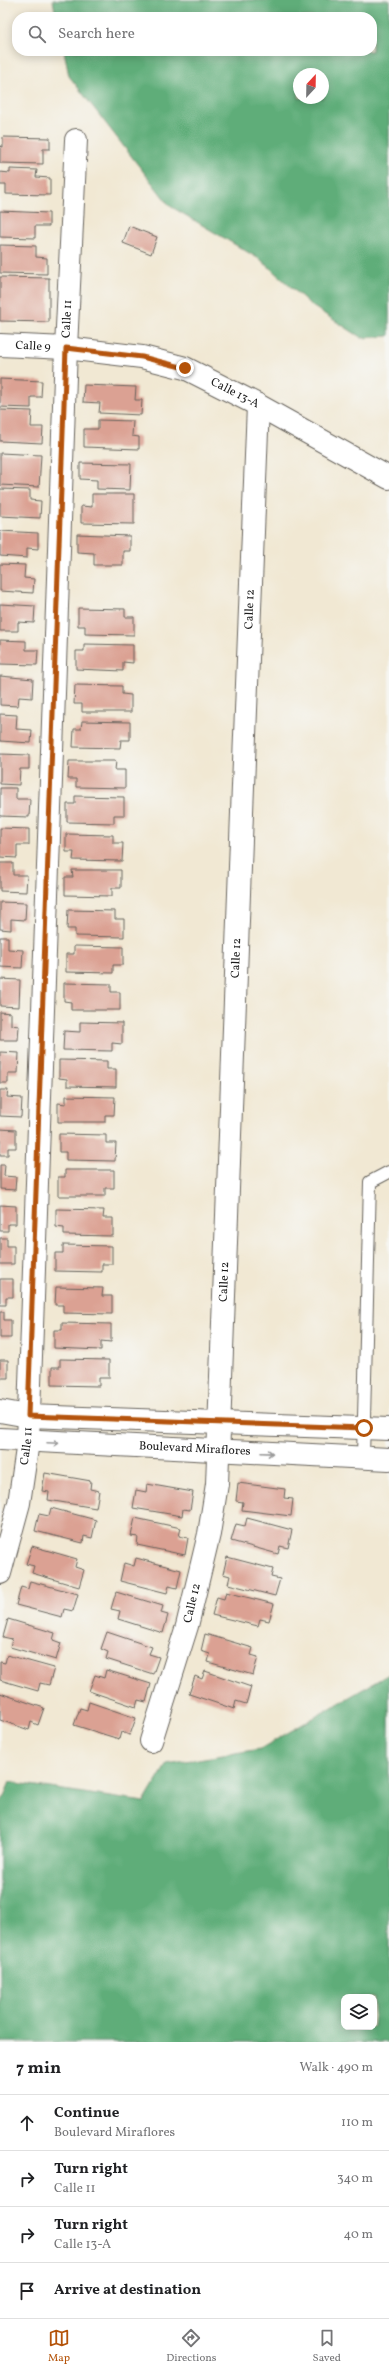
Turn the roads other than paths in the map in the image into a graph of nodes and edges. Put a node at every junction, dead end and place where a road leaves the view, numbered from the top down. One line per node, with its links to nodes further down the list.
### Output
1 (76, 140): 3 (street, Calle 11)
2 (0, 345): 3 (street, Calle 9)
3 (66, 348): 4 (street, Calle 13-A); 8 (street, Calle 11)
4 (258, 405): 5 (street, Calle 13-A); 9 (street, Calle 12)
5 (389, 478)
6 (389, 1172): 10 (lane)
7 (0, 1411): 8 (street)
8 (28, 1416): 9 (street); 13 (street, Calle 11)
9 (218, 1422): 10 (street); 14 (street, Calle 12)
10 (364, 1428): 11 (street); 15 (lane)
11 (389, 1429)
12 (0, 1439): 13 (street, Boulevard Miraflores)
13 (28, 1442): 14 (street, Boulevard Miraflores, one-way to 14); 17 (street, Calle 11)
14 (217, 1451): 15 (street, Boulevard Miraflores, one-way to 15); 18 (street, Calle 12)
15 (363, 1457): 16 (street, Boulevard Miraflores)
16 (389, 1459)
17 (0, 1573)
18 (151, 1741)

